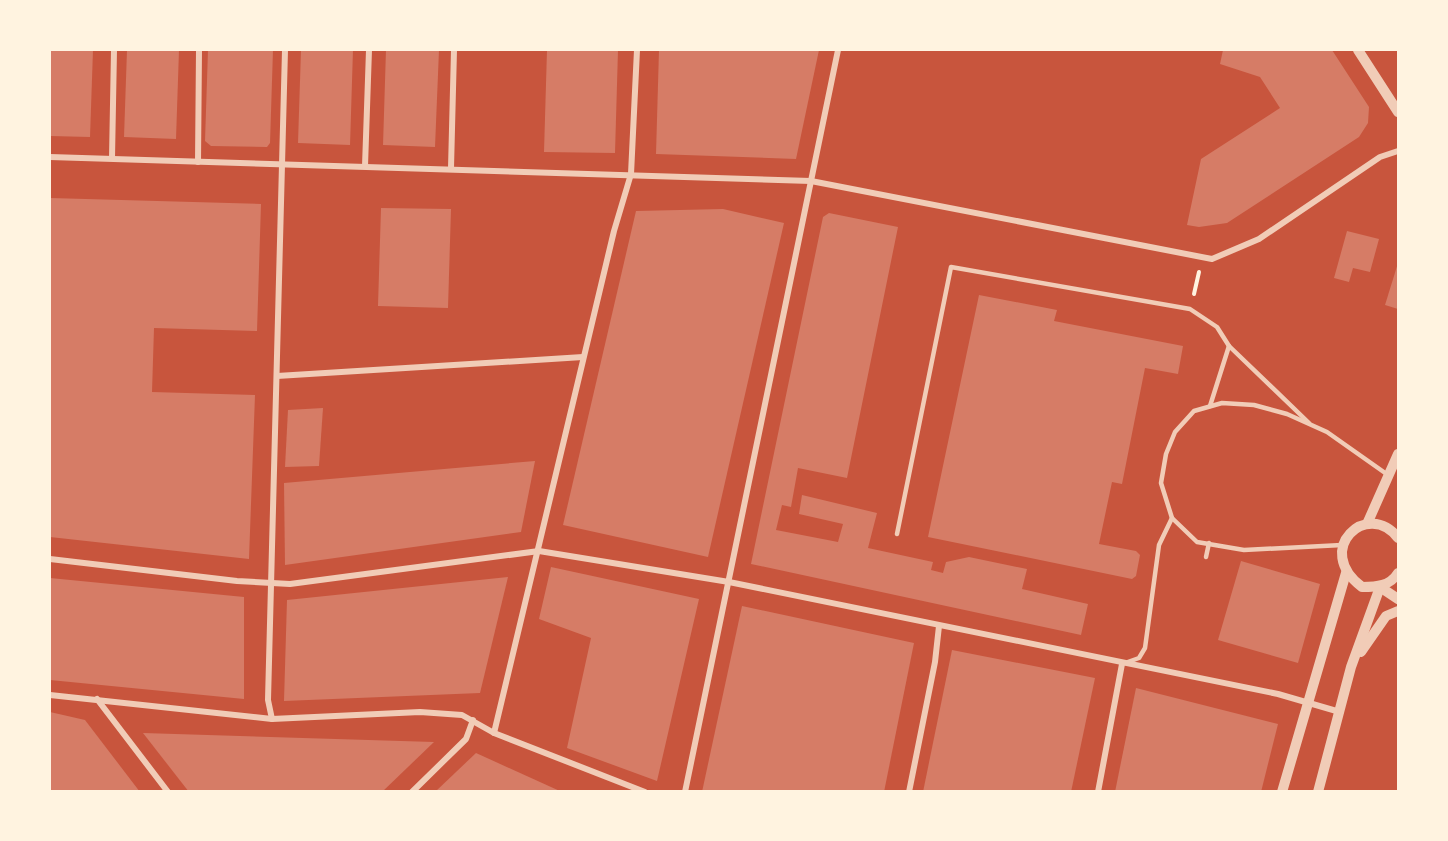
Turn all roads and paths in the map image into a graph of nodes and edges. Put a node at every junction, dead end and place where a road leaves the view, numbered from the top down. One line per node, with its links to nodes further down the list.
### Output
1 (114, 50): 12 (street)
2 (199, 50): 13 (street)
3 (285, 50): 14 (street)
4 (369, 50): 15 (street)
5 (454, 50): 16 (street)
6 (637, 50): 17 (street)
7 (838, 50): 18 (street)
8 (1358, 50): 9 (street)
9 (1398, 112)
10 (1398, 151): 19 (street)
11 (50, 157): 12 (street)
12 (112, 158): 13 (street)
13 (198, 162): 14 (street)
14 (282, 164): 15 (street); 23 (street)
15 (365, 166): 16 (street)
16 (451, 168): 17 (street)
17 (631, 174): 18 (street); 22 (street)
18 (811, 181): 19 (street); 39 (street)
19 (1203, 258): 20 (path)
20 (1190, 309): 21 (lane); 30 (lane)
21 (1229, 346): 24 (lane); 25 (lane)
22 (583, 357): 23 (street); 34 (street)
23 (277, 376): 40 (street)
24 (1210, 406): 25 (lane); 28 (lane)
25 (1309, 423): 27 (lane)
26 (1398, 454): 27 (street)
27 (1388, 475): 29 (street)
28 (1172, 518): 32 (lane); 45 (lane)
29 (1367, 524): 31 (street); 33 (street)
30 (897, 534)
31 (1398, 536)
32 (1209, 543): 33 (lane); 35 (lane)
33 (1343, 545): 37 (street)
34 (539, 551): 39 (street); 40 (street); 53 (street)
35 (1206, 556)
36 (50, 559): 40 (street)
37 (1346, 573): 41 (street); 49 (street)
38 (1398, 573): 41 (street)
39 (729, 582): 44 (street); 58 (street)
40 (273, 584): 51 (street)
41 (1380, 587): 42 (street); 46 (street)
42 (1398, 599)
43 (1398, 611): 46 (street)
44 (939, 626): 45 (street); 59 (street)
45 (1122, 664): 49 (street); 60 (street)
46 (1350, 667): 50 (street)
47 (50, 695): 48 (street)
48 (97, 699): 51 (street); 55 (street)
49 (1308, 704): 50 (street); 61 (street)
50 (1340, 712): 62 (street)
51 (272, 719): 52 (street)
52 (473, 720): 53 (street); 56 (street)
53 (494, 733): 54 (street)
54 (634, 790): 57 (street)
55 (168, 792)
56 (412, 792)
57 (645, 792)
58 (685, 792)
59 (909, 792)
60 (1098, 792)
61 (1282, 792)
62 (1318, 792)

